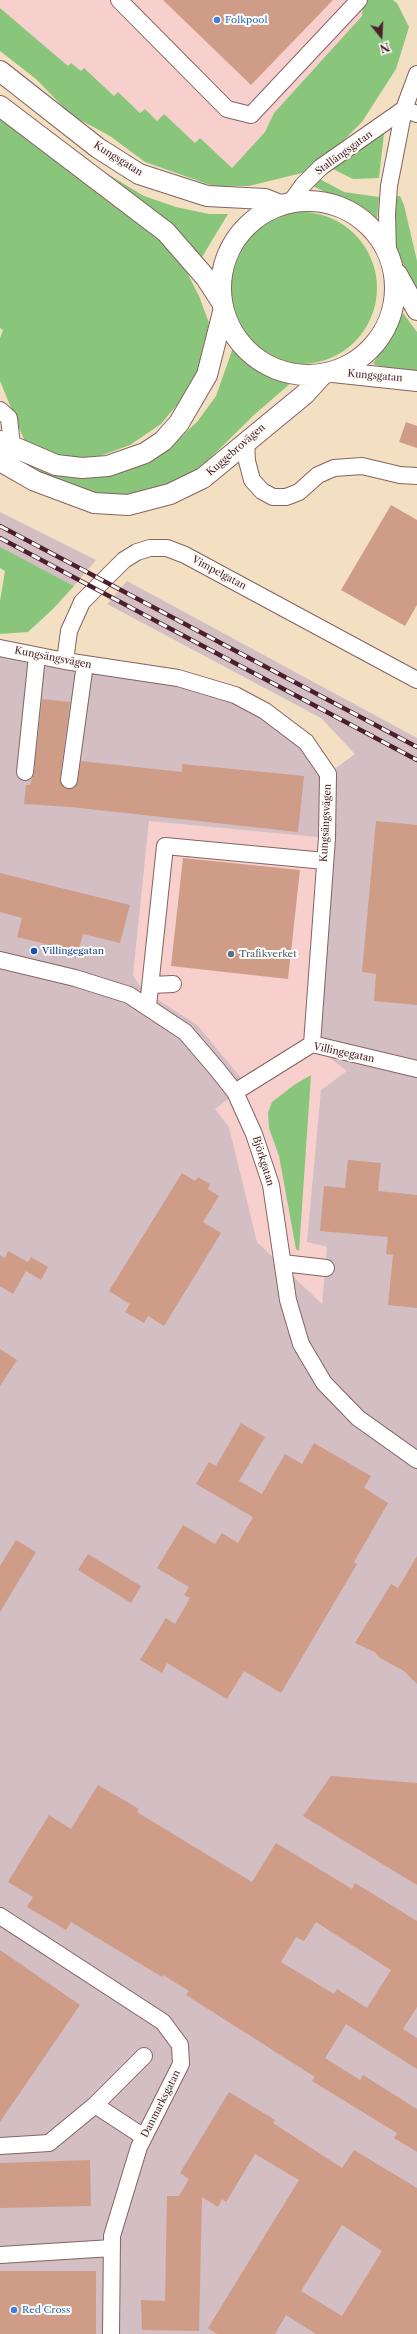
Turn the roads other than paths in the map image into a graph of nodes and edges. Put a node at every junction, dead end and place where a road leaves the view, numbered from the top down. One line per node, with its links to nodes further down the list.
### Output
1 (119, 0): 2 (street)
2 (359, 0)
3 (0, 71): 7 (main road, Kungsgatan)
4 (417, 74): 6 (street)
5 (0, 106): 9 (main road)
6 (410, 112): 7 (street, Stallängsgatan); 8 (street)
7 (285, 204): 8 (main road); 9 (main road)
8 (390, 259): 10 (main road); 11 (main road)
9 (222, 306): 11 (main road, Kungsgatan); 15 (main road)
10 (417, 310)
11 (328, 373): 12 (main road, Kungsgatan); 14 (main road, Kuggebrovägen)
12 (417, 380)
13 (0, 410): 15 (street)
14 (246, 441): 16 (main road, Kuggebrovägen); 17 (street)
15 (6, 443)
16 (0, 461)
17 (417, 476)
18 (0, 648): 19 (street, Kungsängsvägen)
19 (37, 656): 20 (street, Kungsängsvägen); 23 (street)
20 (65, 661): 21 (street, Kungsängsvägen); 22 (street, Vimpelgatan)
21 (85, 664): 24 (street); 25 (street, Kungsängsvägen)
22 (416, 677)
23 (25, 772)
24 (69, 780)
25 (325, 861): 28 (street); 30 (street, Kungsängsvägen)
26 (0, 960): 29 (street, Björkgatan)
27 (172, 984): 28 (street)
28 (151, 985): 29 (street)
29 (148, 1006): 32 (street, Björkgatan)
30 (312, 1044): 31 (street, Villingegatan); 32 (street, Villingegatan)
31 (417, 1069)
32 (235, 1092): 33 (street, Björkgatan)
33 (283, 1263): 34 (street); 35 (street, Björkgatan)
34 (326, 1268)
35 (417, 1460)
36 (0, 1916): 39 (street, Danmarksgatan)
37 (144, 2056): 38 (street)
38 (95, 2105): 39 (street); 40 (street)
39 (144, 2137): 41 (street, Danmarksgatan)
40 (0, 2146)
41 (112, 2248): 42 (street); 43 (street, Danmarksgatan)
42 (0, 2255)
43 (111, 2334)

